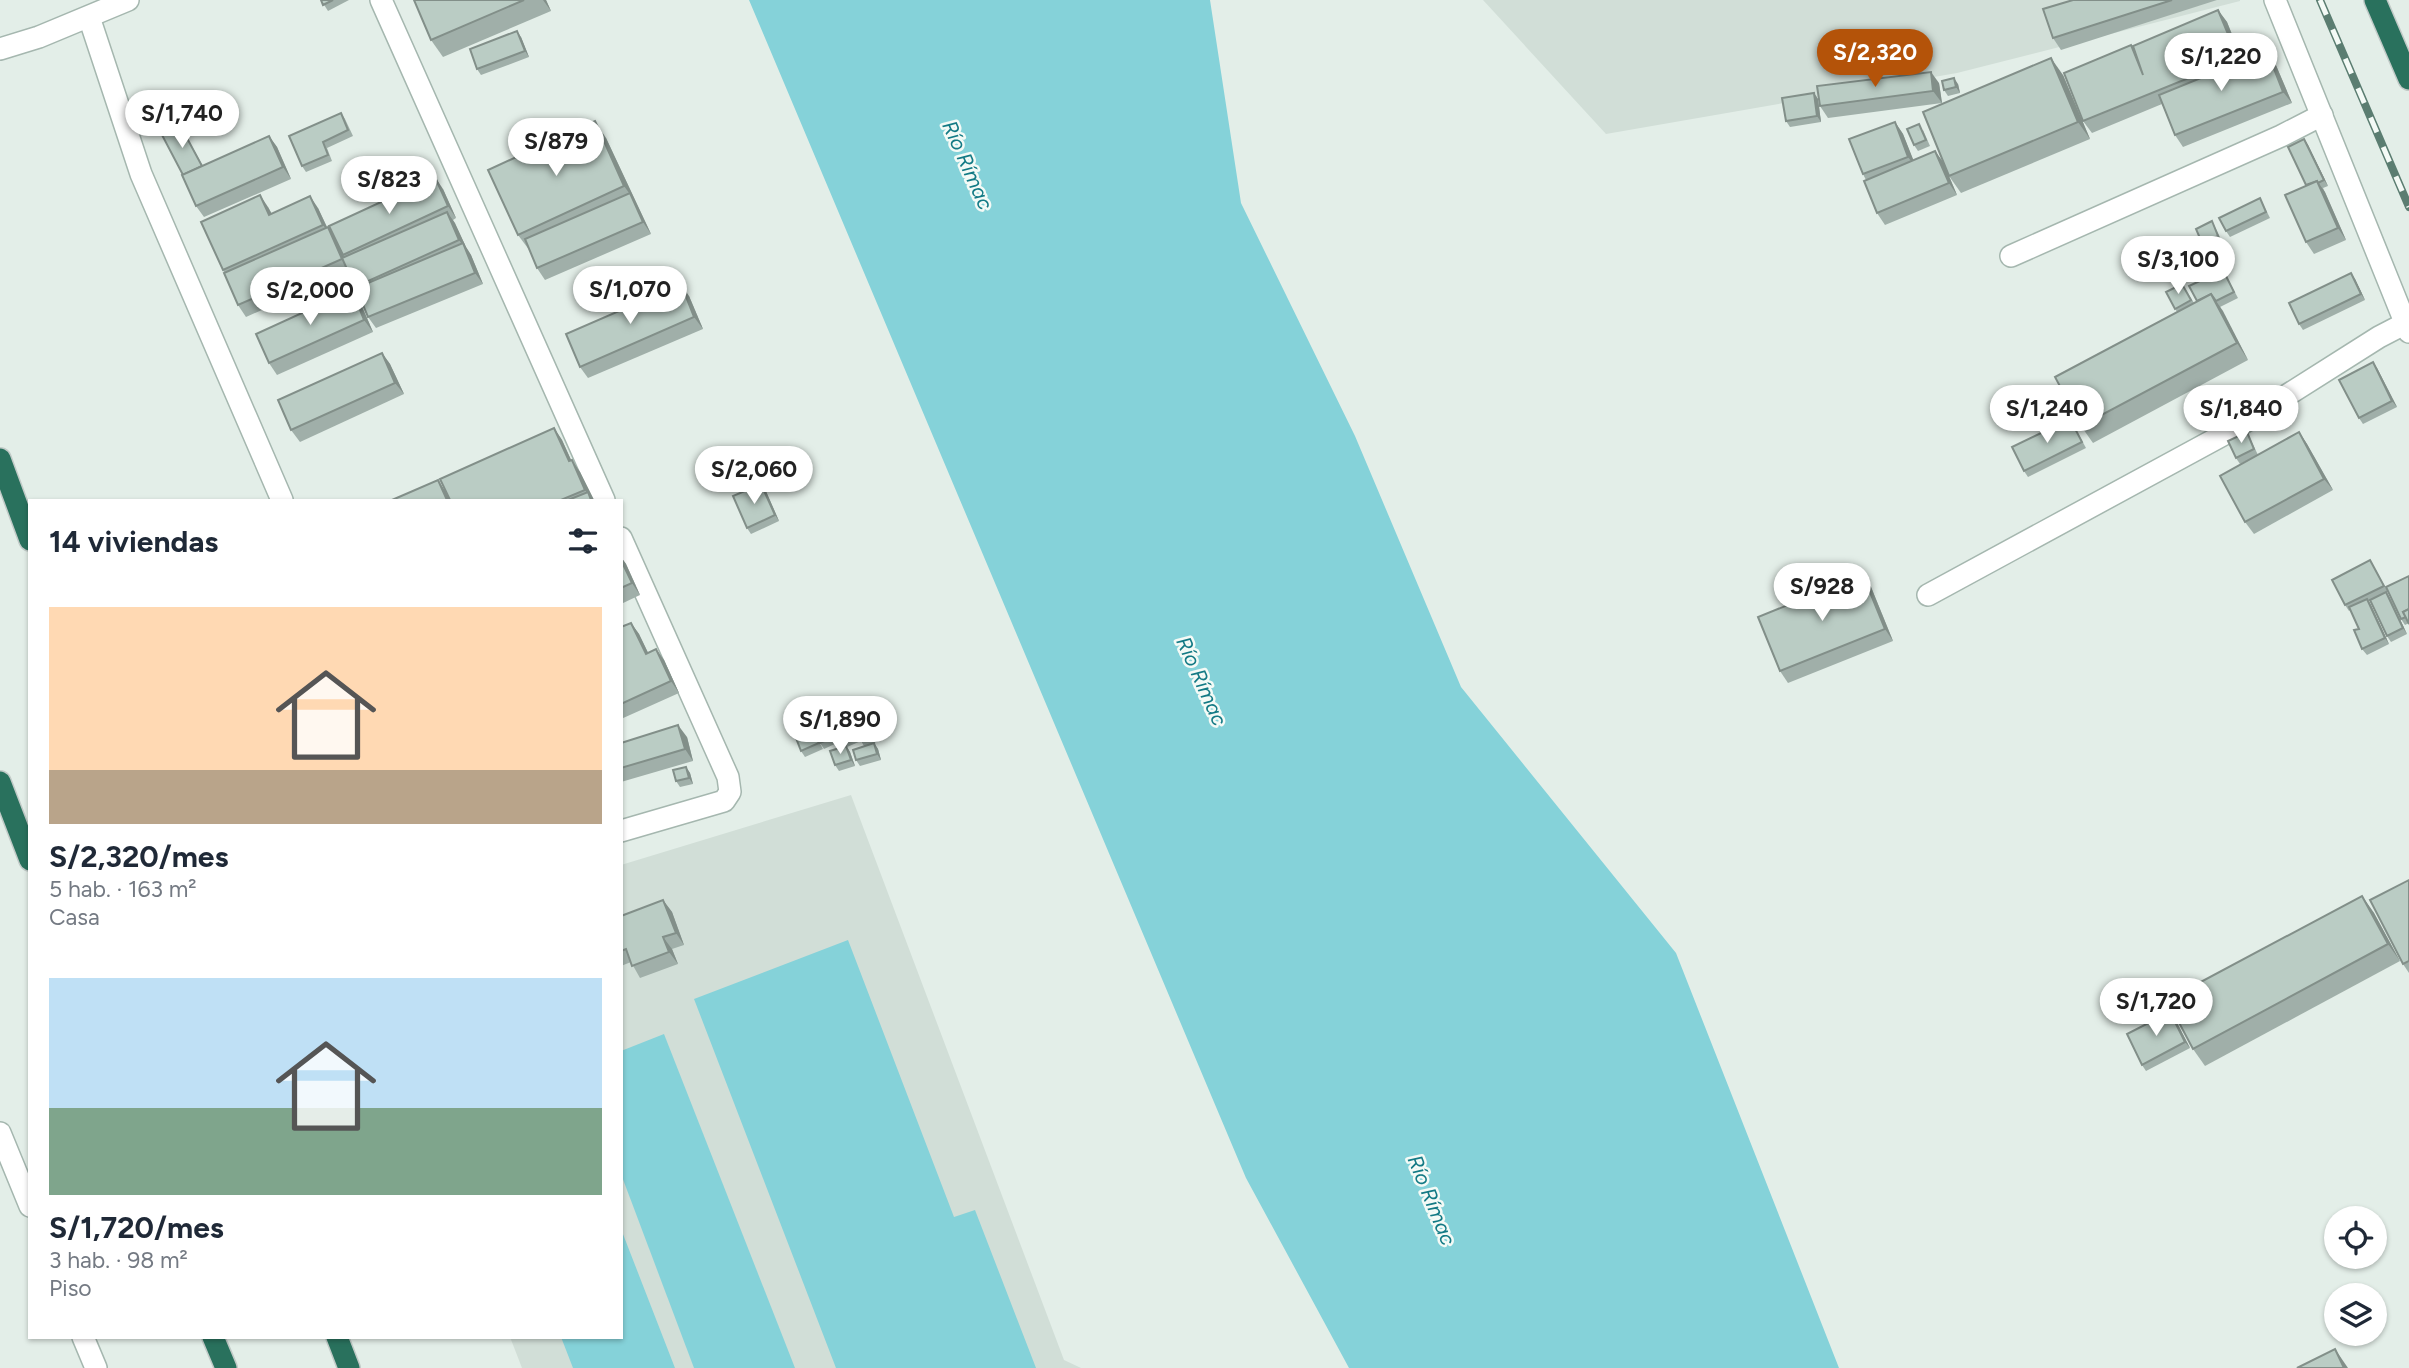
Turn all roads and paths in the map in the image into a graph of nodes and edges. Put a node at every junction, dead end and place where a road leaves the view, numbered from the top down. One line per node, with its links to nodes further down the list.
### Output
1 (128, 0): 5 (street)
2 (381, 0): 13 (street)
3 (2275, 0): 8 (street)
4 (2375, 0): 7 (highway)
5 (89, 17): 6 (street); 12 (street)
6 (0, 49)
7 (2409, 79)
8 (2322, 115): 9 (street); 10 (street)
9 (2011, 256)
10 (2407, 327): 16 (street)
11 (0, 460): 14 (highway)
12 (282, 499)
13 (604, 499)
14 (28, 535)
15 (623, 542): 18 (street)
16 (1928, 595)
17 (0, 782): 19 (highway)
18 (623, 830)
19 (28, 855)
20 (0, 1133): 21 (street)
21 (28, 1201)
22 (84, 1339): 25 (street)
23 (214, 1339): 26 (highway)
24 (338, 1339): 27 (highway)
25 (96, 1368)
26 (226, 1368)
27 (349, 1368)

